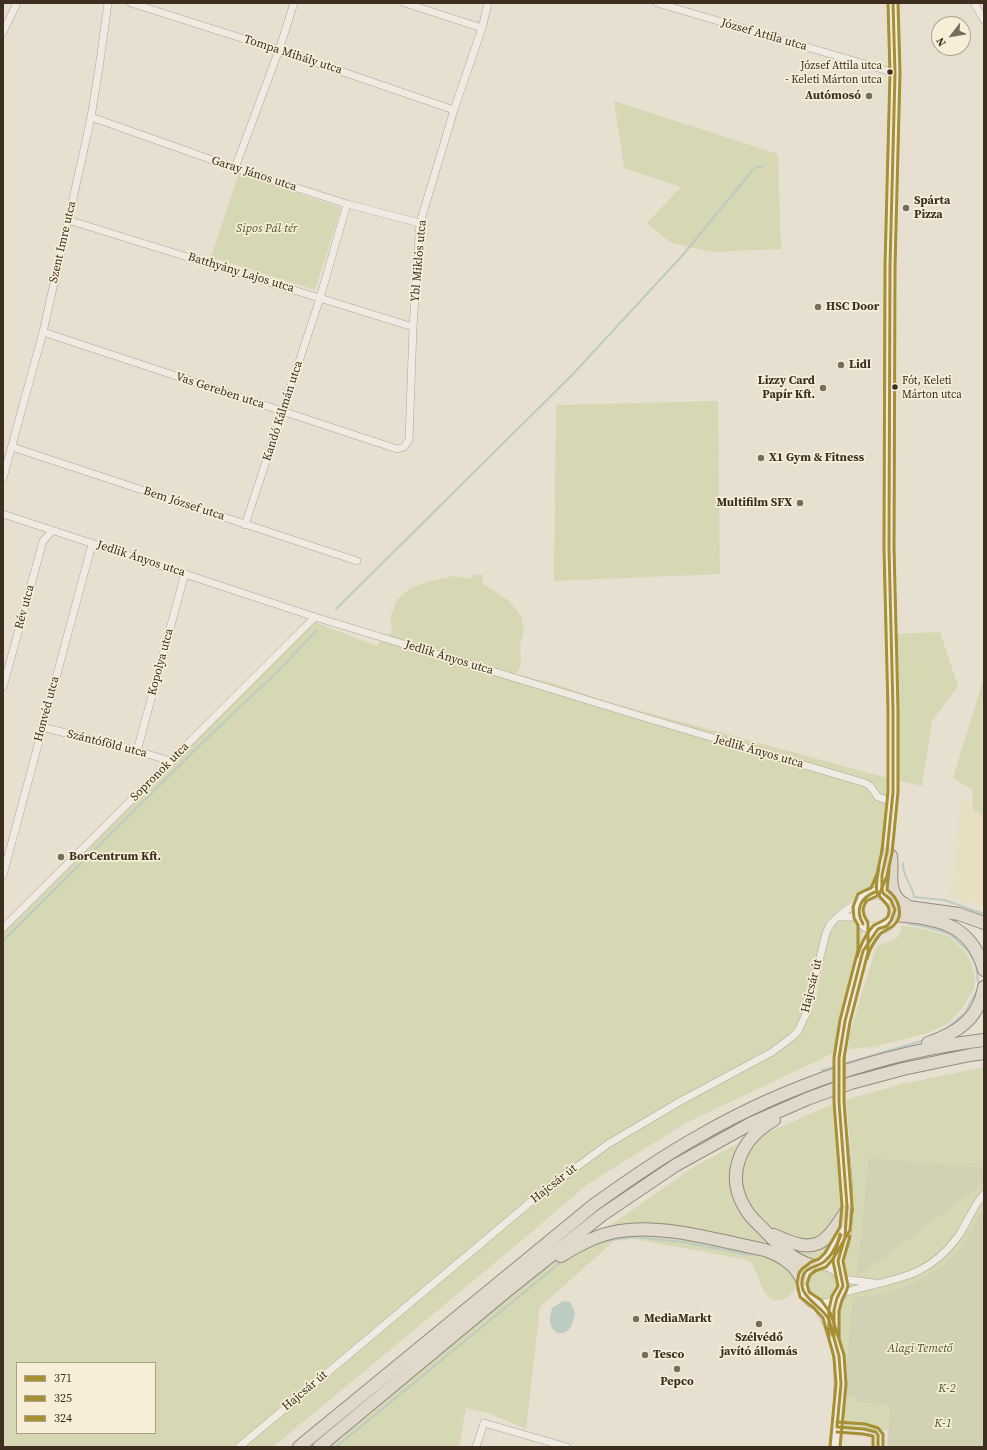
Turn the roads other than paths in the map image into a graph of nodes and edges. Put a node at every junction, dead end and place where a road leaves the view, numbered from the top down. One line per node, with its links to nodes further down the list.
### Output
1 (17, 3): 12 (street)
2 (108, 3): 16 (street, Szent Imre utca)
3 (131, 3): 13 (street, Tompa Mihály utca)
4 (294, 3): 13 (street)
5 (405, 3): 11 (street)
6 (488, 3): 11 (street, Ybl Miklós utca)
7 (657, 3): 14 (street, József Attila utca)
8 (894, 3): 14 (main road)
9 (974, 3): 10 (street)
10 (984, 20)
11 (482, 28): 15 (street, Ybl Miklós utca)
12 (3, 32)
13 (280, 50): 15 (street, Tompa Mihály utca); 17 (street)
14 (895, 73): 39 (main road)
15 (454, 110): 20 (street, Ybl Miklós utca)
16 (91, 117): 17 (street, Garay János utca); 19 (street, Szent Imre utca)
17 (234, 168): 18 (street, Garay János utca)
18 (347, 204): 20 (street, Garay János utca); 21 (street)
19 (68, 220): 21 (street, Batthyány Lajos utca); 23 (street, Szent Imre utca)
20 (420, 223): 22 (street, Ybl Miklós utca)
21 (320, 298): 22 (street, Batthyány Lajos utca); 24 (street, Kandó Kálmán utca)
22 (413, 327): 26 (street, Ybl Miklós utca)
23 (43, 332): 24 (street, Vas Gereben utca); 25 (street, Szent Imre utca)
24 (283, 412): 26 (street, Vas Gereben utca); 29 (street, Kandó Kálmán utca)
25 (12, 447): 27 (street, Szent Imre utca); 29 (street, Bem József utca)
26 (397, 449)
27 (3, 478)
28 (3, 514): 30 (street, Jedlik Ányos utca)
29 (245, 525): 32 (street, Bem József utca)
30 (52, 531): 31 (street, Jedlik Ányos utca); 35 (street, Rév utca)
31 (92, 544): 33 (street, Jedlik Ányos utca); 36 (street, Honvéd utca)
32 (357, 561)
33 (185, 573): 34 (street, Jedlik Ányos utca); 37 (street, Kopolya utca)
34 (315, 617): 38 (street, Sopronok utca); 39 (street, Jedlik Ányos utca)
35 (3, 687)
36 (42, 727): 37 (street, Szántóföld utca); 41 (street, Honvéd utca)
37 (137, 751): 38 (street, Szántóföld utca)
38 (171, 761): 49 (street, Sopronok utca)
39 (893, 802): 40 (main road)
40 (887, 852): 42 (main road); 44 (highway)
41 (3, 875)
42 (879, 893): 43 (main road); 45 (main road)
43 (860, 902): 46 (street, Hajcsár út); 47 (main road)
44 (908, 907): 45 (highway); 48 (highway)
45 (894, 910): 50 (main road); 52 (highway)
46 (837, 918): 47 (street); 70 (street, Hajcsár út)
47 (861, 920): 50 (main road); 51 (main road)
48 (984, 923)
49 (4, 926)
50 (878, 929): 51 (main road)
51 (863, 951): 59 (main road, bridge)
52 (984, 970)
53 (984, 987): 56 (highway)
54 (984, 1040): 56 (highway)
55 (984, 1053): 57 (highway)
56 (901, 1055): 71 (highway)
57 (807, 1099): 61 (highway); 66 (highway)
58 (984, 1194): 65 (street)
59 (847, 1210): 60 (main road); 61 (highway)
60 (845, 1229): 62 (main road); 63 (main road)
61 (766, 1232): 62 (highway)
62 (818, 1265): 63 (main road); 64 (main road)
63 (841, 1276): 65 (street); 67 (main road)
64 (802, 1280): 66 (highway); 68 (main road)
65 (878, 1283): 67 (street)
66 (508, 1290): 72 (highway)
67 (839, 1296): 68 (main road); 69 (main road)
68 (817, 1304): 69 (main road)
69 (834, 1338): 75 (main road)
70 (239, 1447)
71 (299, 1447)
72 (319, 1447)
73 (476, 1447): 74 (street)
74 (567, 1447)
75 (835, 1447)

